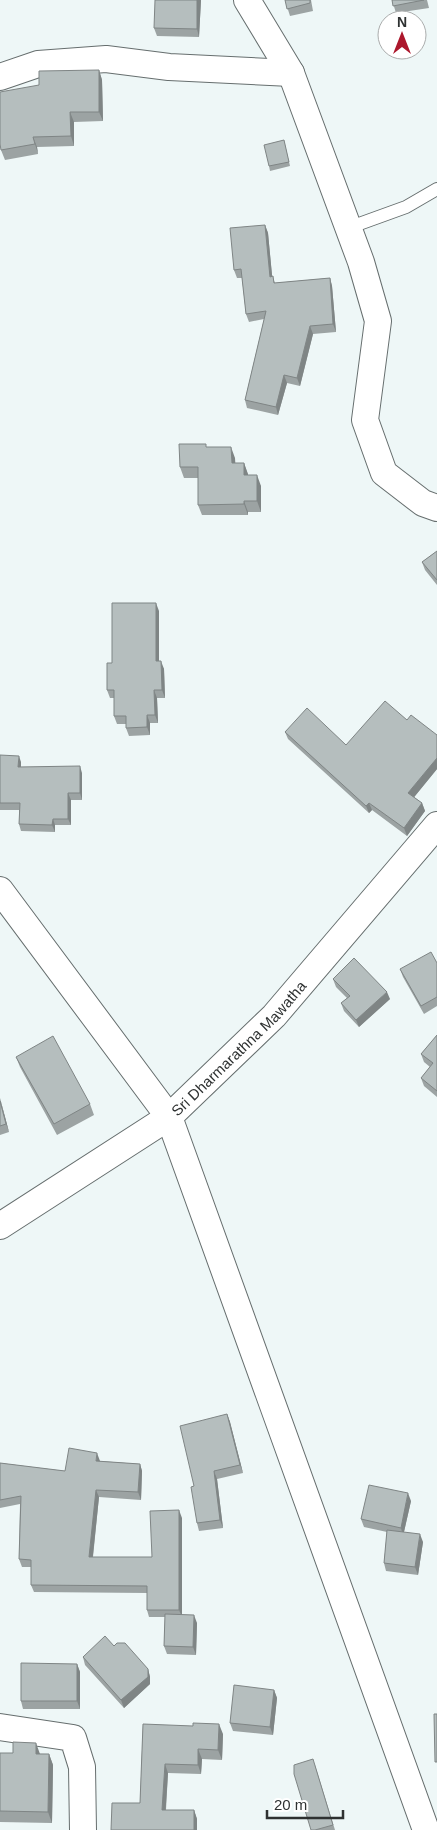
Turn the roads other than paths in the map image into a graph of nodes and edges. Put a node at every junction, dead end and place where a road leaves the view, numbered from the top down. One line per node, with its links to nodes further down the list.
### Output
1 (247, 0): 2 (street)
2 (291, 73): 3 (street); 5 (street)
3 (0, 77)
4 (437, 189): 5 (lane)
5 (348, 228): 6 (street)
6 (437, 508)
7 (437, 825): 9 (street, Sri Dharmarathna Mawatha)
8 (0, 890): 9 (street)
9 (169, 1117): 10 (street, Sri Dharmarathna Mawatha); 13 (street)
10 (0, 1226)
11 (0, 1727): 12 (street)
12 (83, 1830)
13 (426, 1830)

